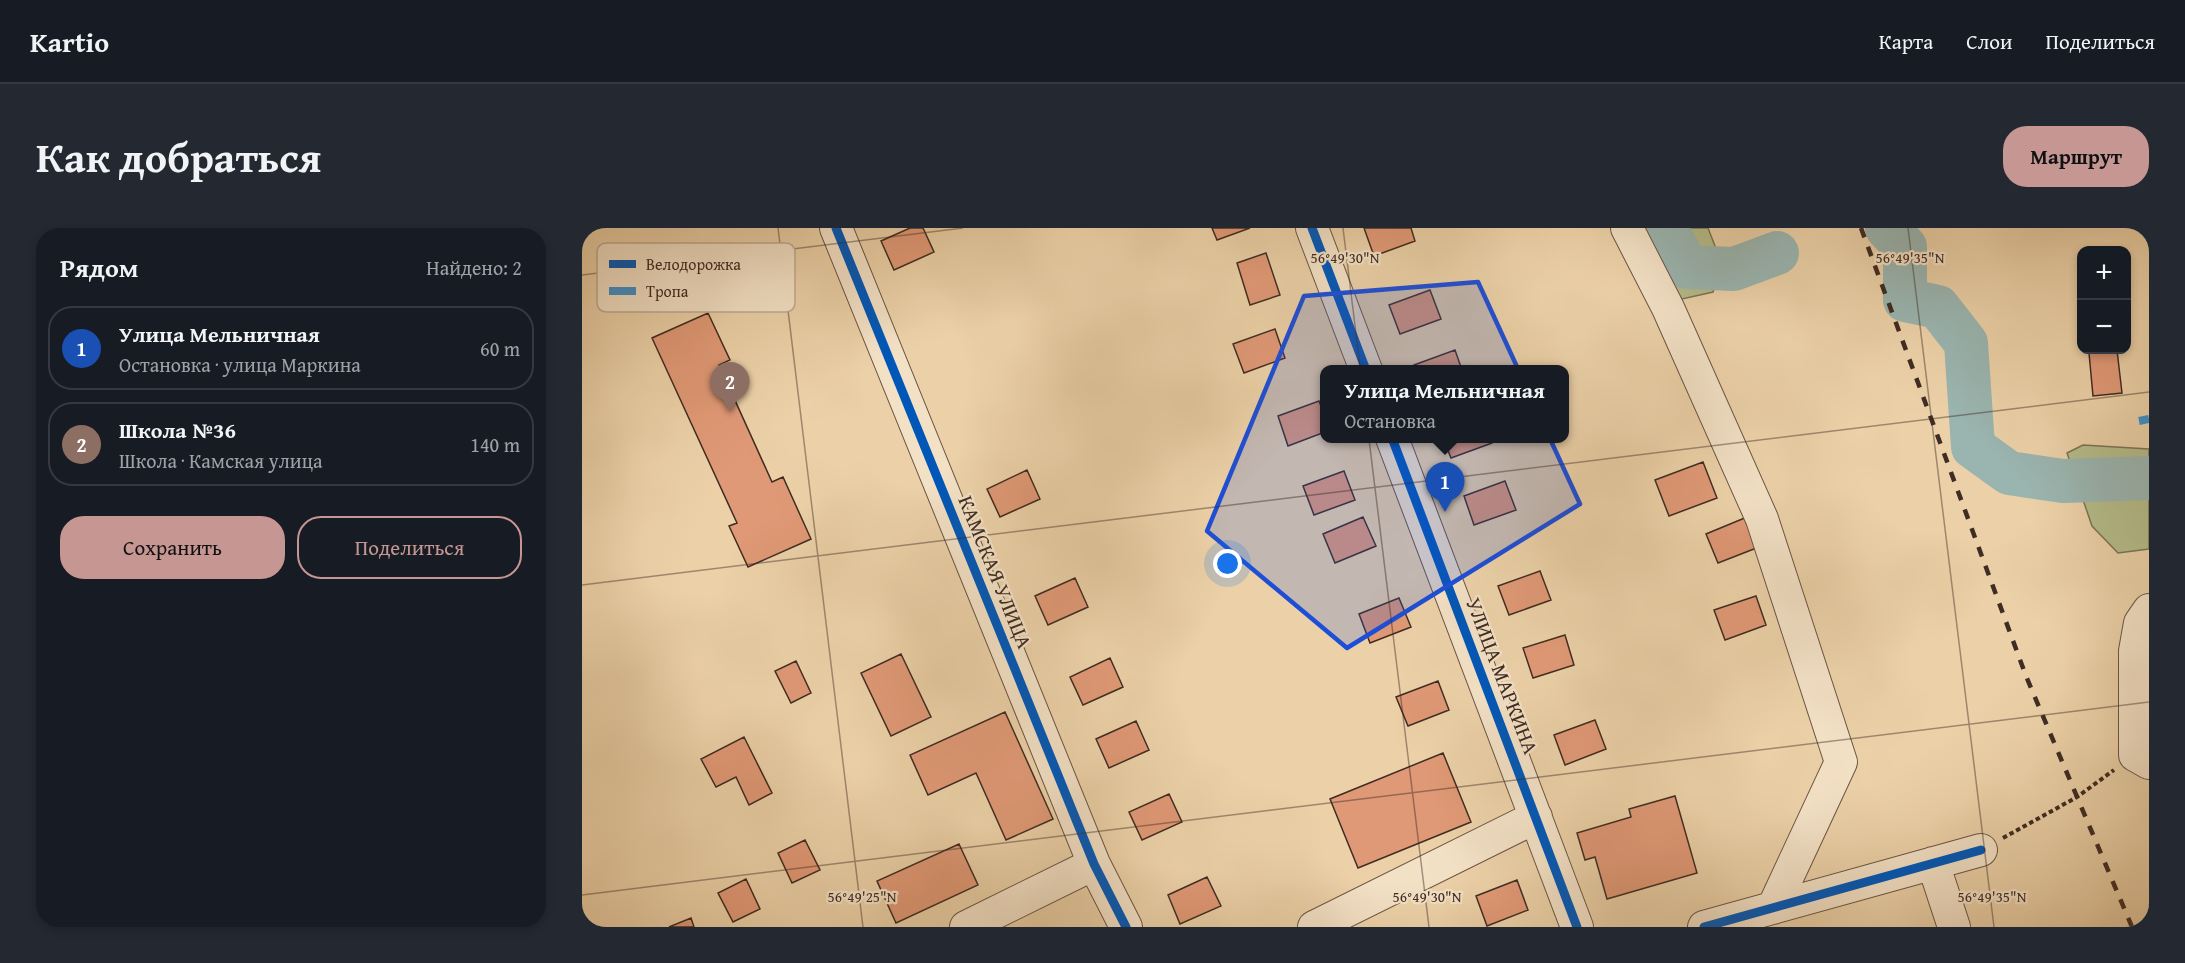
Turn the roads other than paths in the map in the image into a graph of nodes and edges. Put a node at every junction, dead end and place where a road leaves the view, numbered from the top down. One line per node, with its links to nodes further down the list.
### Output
1 (836, 228): 11 (street, КАМСКАЯ УЛИЦА)
2 (1312, 228): 4 (street)
3 (1627, 228): 12 (street)
4 (1364, 365)
5 (1394, 443): 8 (street, УЛИЦА МАРКИНА)
6 (2149, 610): 7 (street)
7 (2142, 759)
8 (1536, 817): 15 (street); 16 (street, УЛИЦА МАРКИНА)
9 (1981, 850): 10 (street)
10 (1933, 863): 12 (street); 18 (street)
11 (1094, 864): 13 (street); 14 (street, КАМСКАЯ УЛИЦА)
12 (1773, 908): 17 (street)
13 (966, 927)
14 (1126, 927)
15 (1314, 927)
16 (1577, 927)
17 (1704, 927)
18 (1954, 927)

